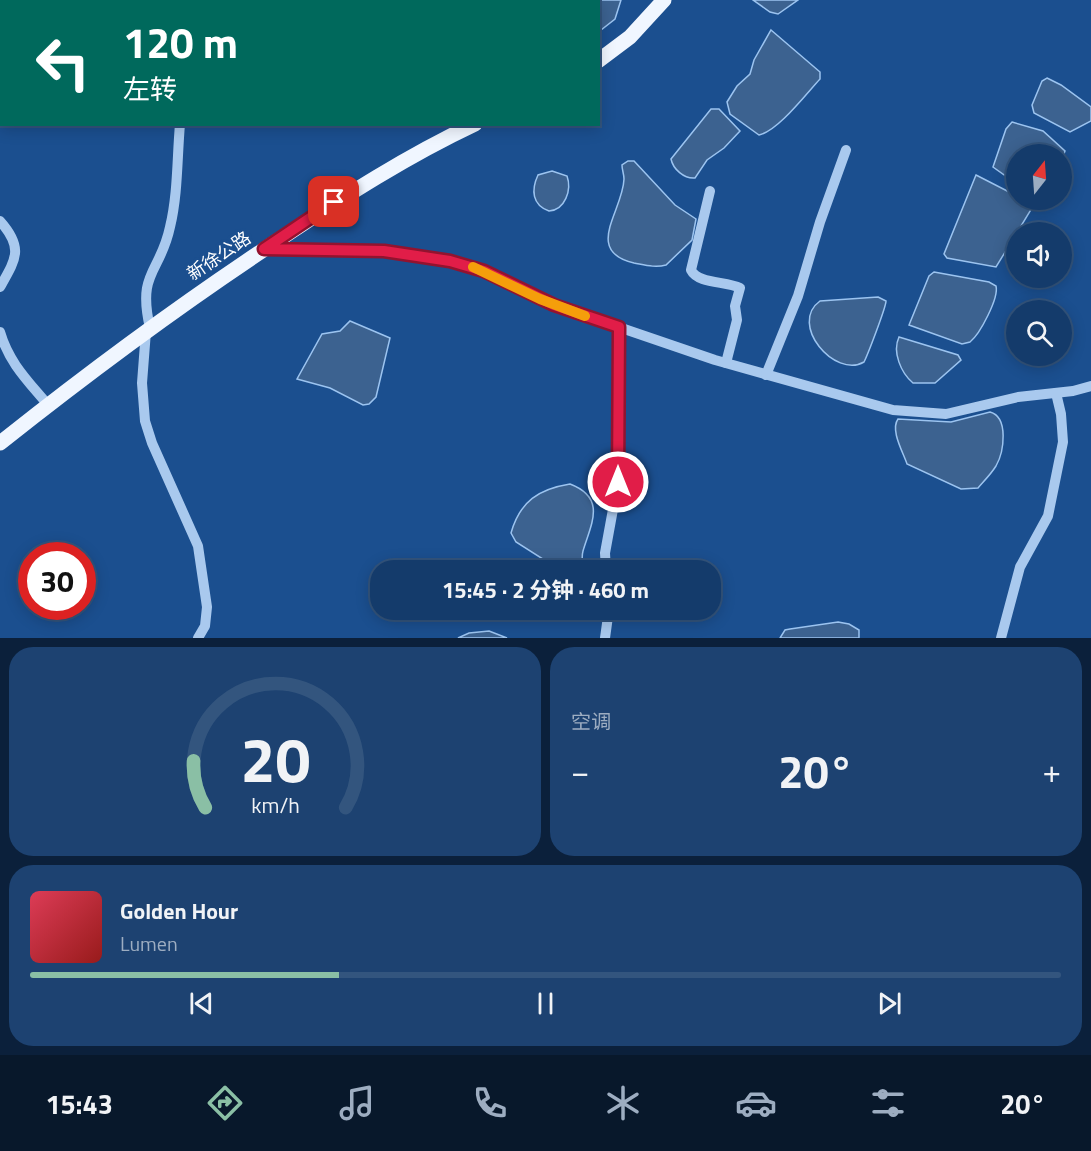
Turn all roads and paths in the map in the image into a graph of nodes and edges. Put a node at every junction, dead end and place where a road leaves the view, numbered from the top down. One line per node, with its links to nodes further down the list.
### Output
1 (664, 0): 2 (main road)
2 (600, 60)
3 (180, 126): 11 (street)
4 (471, 126): 8 (main road, 新徐公路)
5 (846, 150): 14 (street)
6 (710, 191): 13 (street)
7 (0, 221): 9 (street)
8 (264, 249): 10 (street); 11 (main road, 新徐公路)
9 (0, 287)
10 (619, 327): 13 (street); 19 (street)
11 (148, 330): 17 (main road, 新徐公路); 21 (street)
12 (0, 332): 17 (street)
13 (726, 363): 14 (street)
14 (766, 375): 16 (street)
15 (1091, 386): 16 (street)
16 (1056, 393): 23 (street)
17 (48, 405): 18 (main road, 新徐公路)
18 (0, 443)
19 (606, 560)
20 (607, 620): 22 (street)
21 (198, 638)
22 (605, 638)
23 (1001, 638)

